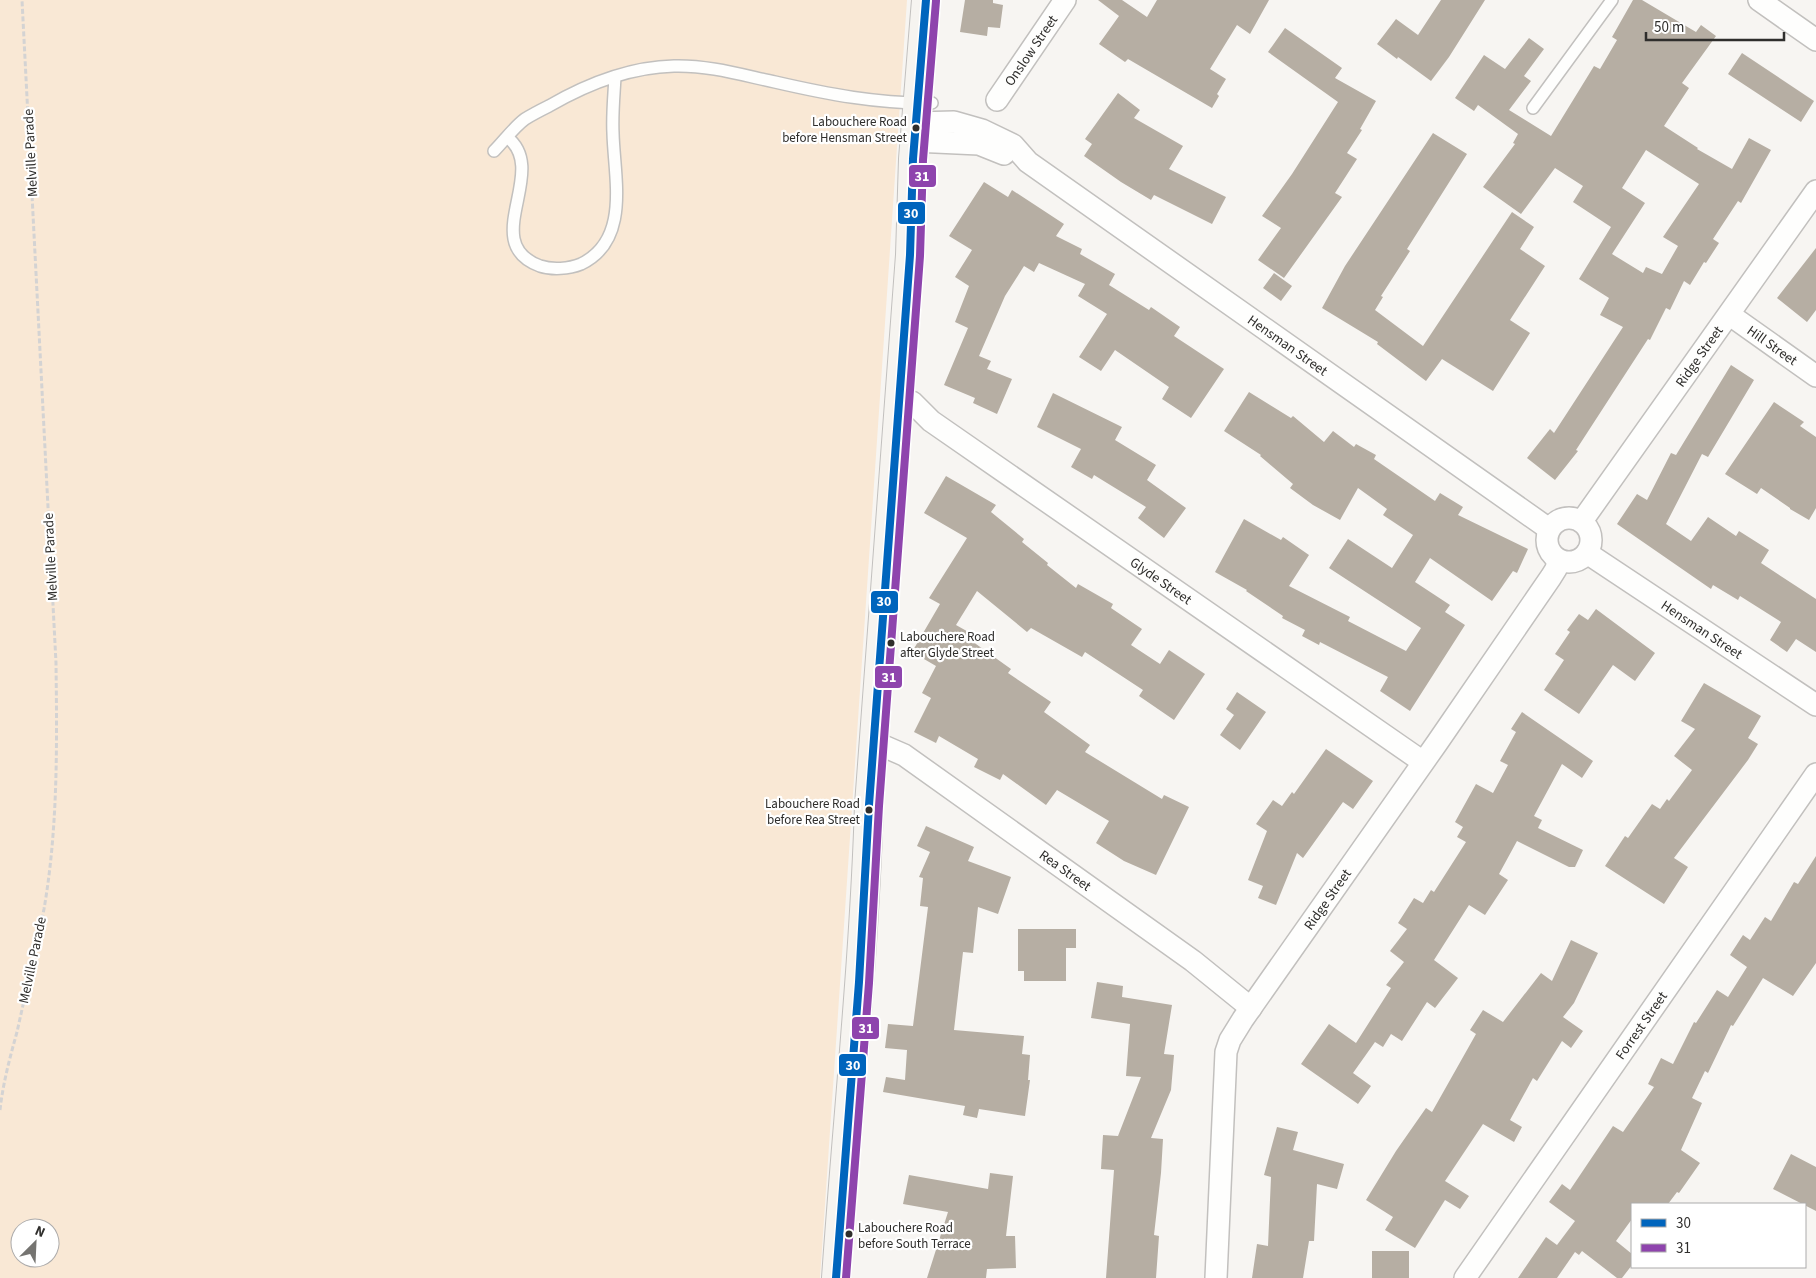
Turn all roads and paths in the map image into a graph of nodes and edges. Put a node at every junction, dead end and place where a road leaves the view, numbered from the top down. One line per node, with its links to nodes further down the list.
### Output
1 (22, 0): 27 (path, Melville Parade)
2 (926, 0): 11 (main road)
3 (939, 0): 11 (main road)
4 (1065, 0): 9 (street, Onslow Street)
5 (1612, 0): 10 (lane)
6 (1758, 0): 7 (street)
7 (1816, 40)
8 (615, 76): 11 (lane); 12 (lane); 12 (lane)
9 (996, 100)
10 (1534, 108)
11 (924, 123): 17 (main road); 19 (street, Hensman Street)
12 (507, 137): 13 (lane)
13 (494, 151)
14 (1816, 191): 15 (street, Ridge Street)
15 (1730, 315): 16 (street, Hill Street); 18 (street, Ridge Street)
16 (1816, 376)
17 (906, 401): 23 (main road); 24 (street, Glyde Street)
18 (1582, 522): 19 (street); 20 (street)
19 (1549, 529): 21 (street)
20 (1587, 553): 21 (street); 22 (street, Hensman Street)
21 (1558, 560): 24 (street, Ridge Street)
22 (1816, 705)
23 (881, 744): 26 (street, Rea Street); 28 (main road); 29 (main road)
24 (1423, 762): 26 (street, Ridge Street)
25 (1816, 774): 31 (street, Forrest Street)
26 (1251, 1008): 30 (street, Ridge Street)
27 (0, 1110)
28 (836, 1278)
29 (849, 1278)
30 (1216, 1278)
31 (1465, 1278)

